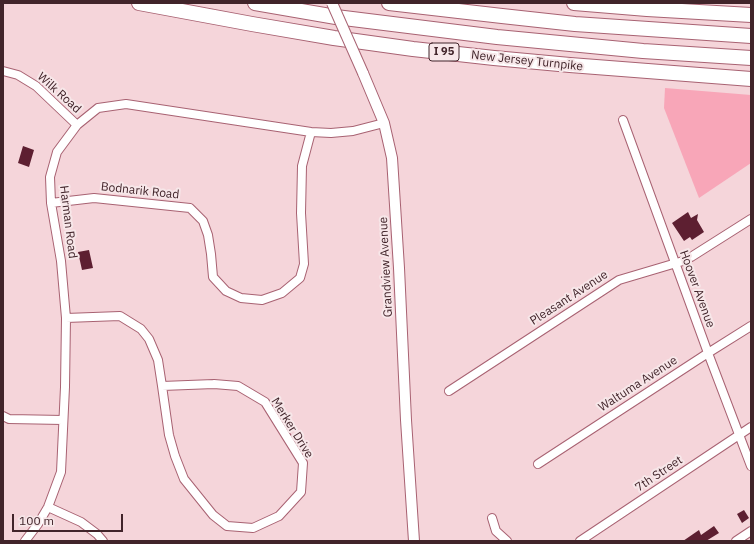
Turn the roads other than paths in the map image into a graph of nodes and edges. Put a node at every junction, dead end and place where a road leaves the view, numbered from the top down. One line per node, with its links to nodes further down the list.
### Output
1 (139, 3): 10 (highway, New Jersey Turnpike / I 95)
2 (255, 3): 8 (highway, New Jersey Turnpike / I 95)
3 (332, 3): 12 (street, Grandview Avenue, bridge)
4 (390, 3): 7 (highway)
5 (574, 3): 6 (highway)
6 (751, 15)
7 (751, 36)
8 (751, 58)
9 (3, 71): 13 (street, Wilk Road)
10 (751, 79)
11 (623, 120): 17 (street, Hoover Avenue)
12 (384, 123): 14 (street, Harman Road); 34 (street, Grandview Avenue)
13 (77, 125): 14 (street, Harman Road); 15 (street, Harman Road)
14 (311, 132): 15 (street, Bodnarik Road)
15 (51, 203): 18 (street, Harman Road)
16 (751, 219): 17 (street, Pleasant Avenue)
17 (675, 264): 20 (street, Hoover Avenue); 22 (street, Pleasant Avenue)
18 (66, 318): 21 (street, Merker Drive); 24 (street, Harman Road)
19 (751, 326): 20 (street, Waltuma Avenue)
20 (708, 353): 26 (street, Hoover Avenue); 27 (street, Waltuma Avenue)
21 (162, 386): 21 (street, Merker Drive)
22 (449, 391)
23 (3, 416): 24 (street)
24 (64, 420): 29 (street, Harman Road)
25 (751, 427): 26 (street, 7th Street)
26 (739, 435): 28 (street, Hoover Avenue); 36 (street, 7th Street)
27 (538, 464)
28 (751, 466)
29 (48, 507): 32 (street, Harman Road); 33 (street)
30 (492, 518): 35 (street)
31 (751, 531): 37 (street)
32 (25, 541)
33 (103, 541)
34 (414, 541)
35 (507, 541)
36 (580, 541)
37 (736, 541)

